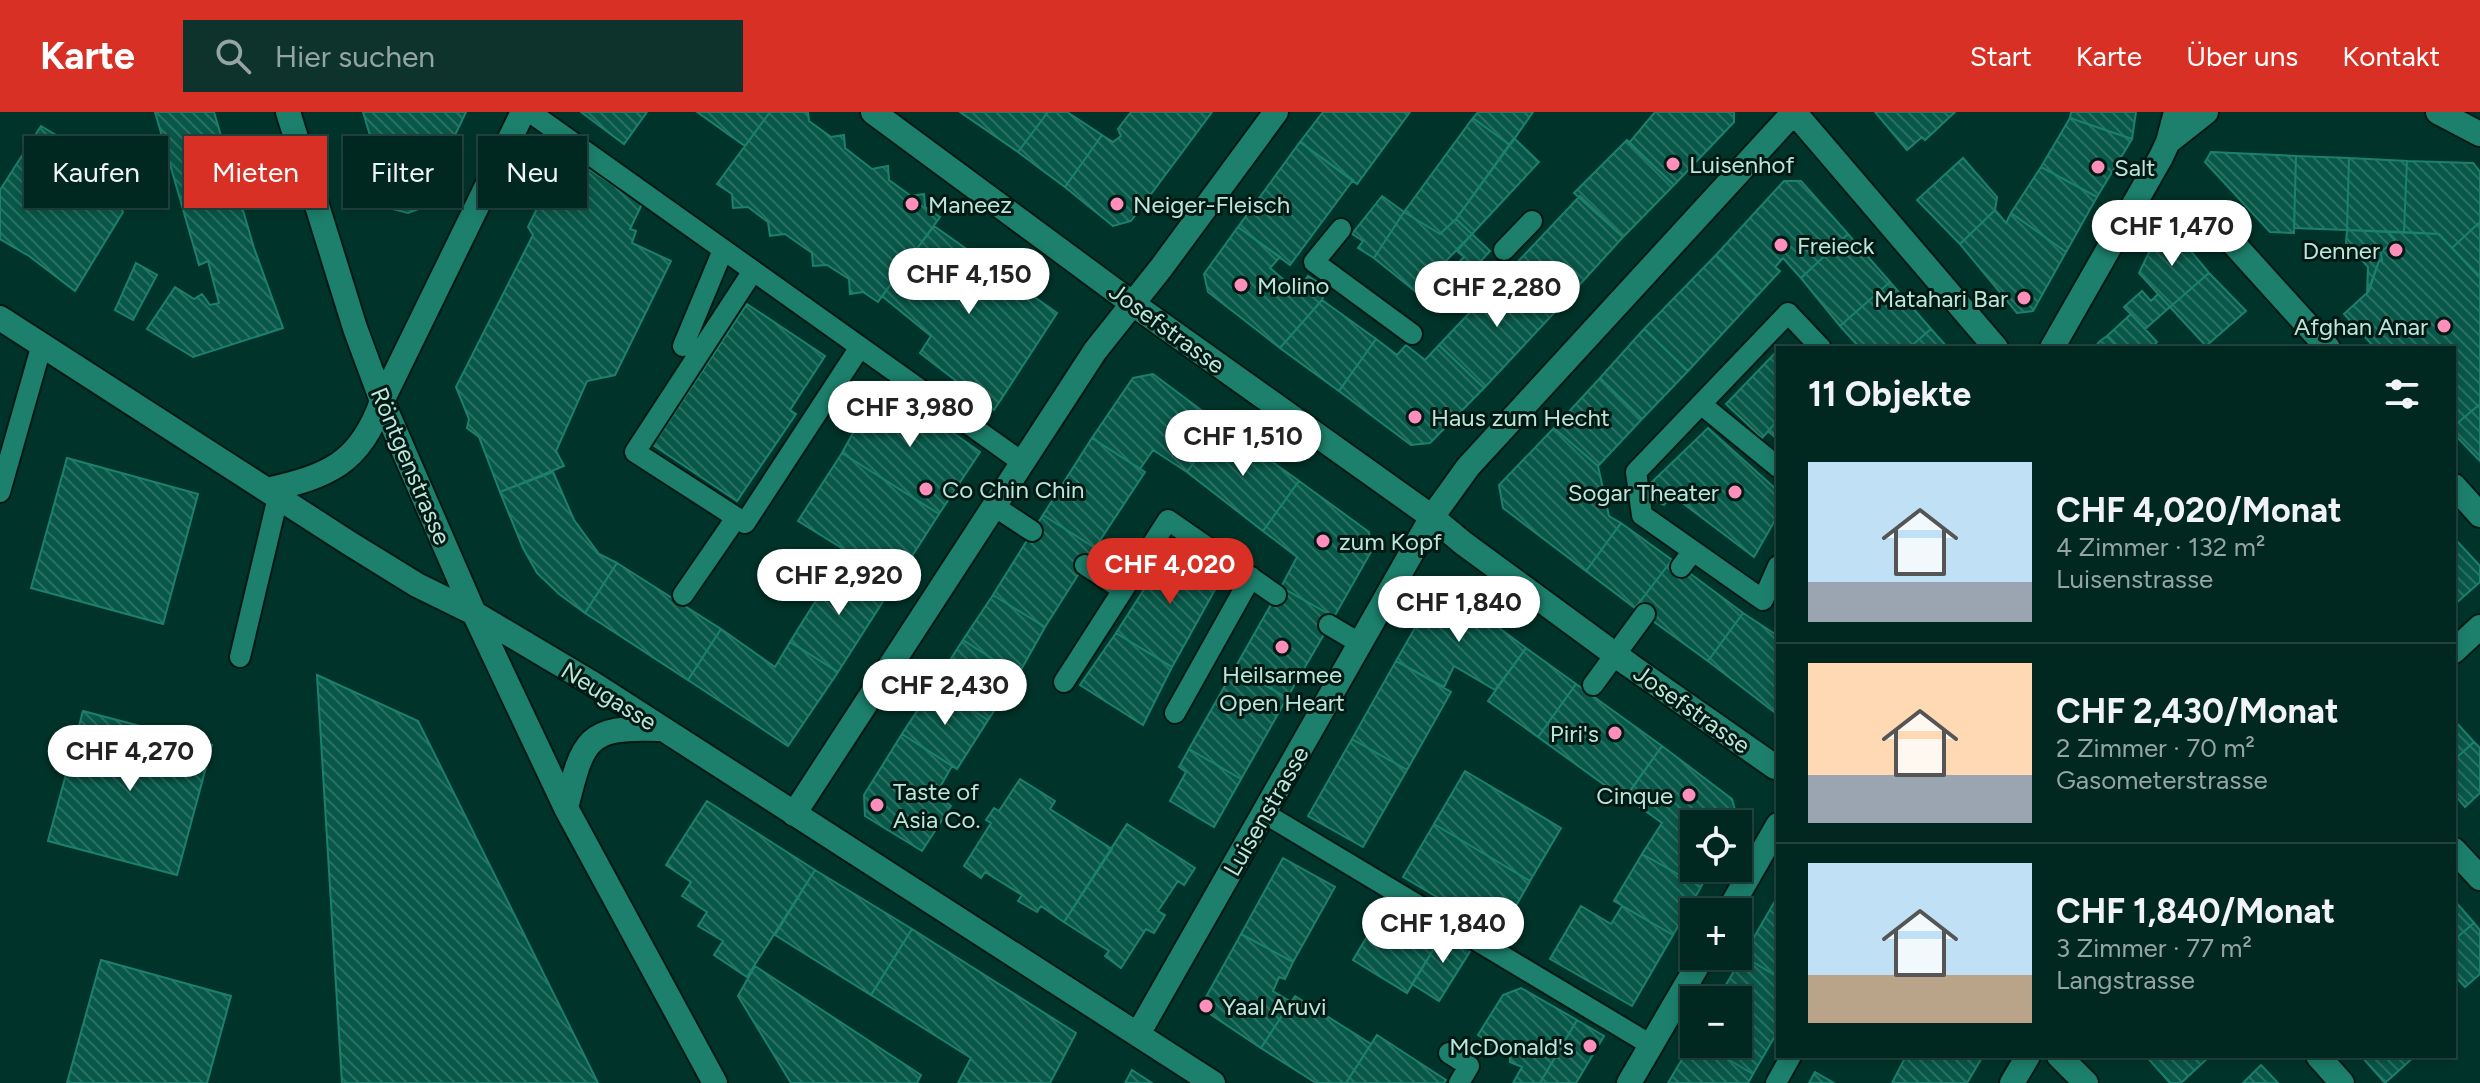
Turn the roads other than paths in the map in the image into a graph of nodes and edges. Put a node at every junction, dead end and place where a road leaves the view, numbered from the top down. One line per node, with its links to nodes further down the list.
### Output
1 (288, 112): 29 (street, Röntgenstrasse)
2 (523, 112): 29 (street)
3 (530, 112): 16 (lane)
4 (873, 112): 10 (street, Josefstrasse)
5 (1276, 112): 19 (street)
6 (1794, 112): 25 (street); 38 (street, Luisenstrasse)
7 (2176, 112): 12 (street)
8 (2206, 112): 12 (street)
9 (2438, 112): 11 (street)
10 (904, 122): 19 (street, Josefstrasse)
11 (2480, 134)
12 (2168, 142): 26 (street)
13 (1532, 221): 17 (lane)
14 (1341, 229): 21 (lane)
15 (2233, 243): 27 (street)
16 (723, 250): 18 (lane); 23 (lane)
17 (1504, 250)
18 (753, 271): 28 (lane); 39 (lane)
19 (1133, 304): 31 (street); 38 (street, Josefstrasse)
20 (0, 318): 22 (street, Neugasse)
21 (1412, 334)
22 (42, 344): 34 (lane); 35 (street, Neugasse)
23 (683, 346)
24 (1819, 346): 30 (lane)
25 (1994, 346)
26 (2053, 346)
27 (2326, 346)
28 (860, 347): 31 (lane); 39 (lane)
29 (382, 401): 35 (street); 47 (street, Röntgenstrasse)
30 (1702, 405): 32 (lane); 42 (lane)
31 (1022, 462): 36 (street)
32 (1776, 465)
33 (2456, 488): 37 (street)
34 (0, 492)
35 (272, 494): 47 (street, Neugasse); 53 (lane)
36 (994, 506): 40 (lane); 62 (street)
37 (2480, 515)
38 (1432, 517): 51 (street, Luisenstrasse); 54 (street, Josefstrasse)
39 (736, 518): 45 (lane)
40 (1032, 531)
41 (1085, 565): 44 (lane)
42 (1776, 571)
43 (1251, 577): 44 (lane); 46 (lane); 57 (lane)
44 (1123, 590): 55 (lane)
45 (683, 595)
46 (1276, 595)
47 (474, 613): 58 (street, Neugasse); 60 (street, Röntgenstrasse)
48 (1645, 614): 54 (lane)
49 (1329, 625): 51 (lane)
50 (2480, 627): 52 (street)
51 (1361, 644): 61 (street, Luisenstrasse)
52 (2456, 649)
53 (240, 657)
54 (1622, 659): 56 (lane); 59 (street, Josefstrasse)
55 (1064, 682)
56 (1593, 685)
57 (1175, 713)
58 (662, 729): 60 (street); 62 (street, Neugasse)
59 (1775, 767)
60 (566, 808): 74 (street, Röntgenstrasse)
61 (1264, 813): 68 (street, Luisenstrasse); 69 (lane)
62 (794, 814): 68 (street, Neugasse)
63 (1776, 828): 66 (street)
64 (2456, 852): 65 (street)
65 (2480, 878)
66 (1736, 898)
67 (1695, 970): 69 (street)
68 (1138, 1034): 75 (street, Neugasse)
69 (1651, 1045): 77 (street)
70 (1449, 1053): 76 (lane)
71 (1790, 1058): 78 (lane)
72 (2027, 1058): 79 (street)
73 (2061, 1058): 80 (street)
74 (715, 1083)
75 (1213, 1083)
76 (1459, 1083)
77 (1629, 1083)
78 (1776, 1083)
79 (2012, 1083)
80 (2086, 1083)

